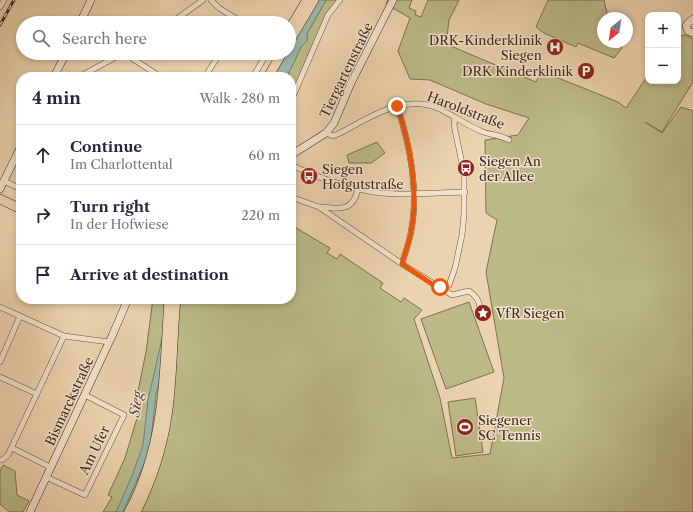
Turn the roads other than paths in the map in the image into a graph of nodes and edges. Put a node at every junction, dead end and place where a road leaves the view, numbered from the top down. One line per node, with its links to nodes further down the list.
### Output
1 (91, 0): 8 (street)
2 (203, 0): 9 (street)
3 (211, 0): 10 (street)
4 (306, 0): 11 (highway)
5 (314, 0): 13 (highway)
6 (340, 0): 29 (street)
7 (393, 0): 32 (street, Tiergartenstraße)
8 (83, 16)
9 (181, 16)
10 (231, 16)
11 (296, 18)
12 (693, 19): 14 (street)
13 (296, 30)
14 (693, 33)
15 (62, 60): 22 (street)
16 (111, 60): 23 (street)
17 (135, 60): 24 (street)
18 (216, 60): 25 (street)
19 (264, 60): 26 (street)
20 (271, 60): 27 (highway)
21 (278, 60): 28 (highway)
22 (56, 72)
23 (88, 72)
24 (153, 72)
25 (209, 72)
26 (256, 72)
27 (264, 72)
28 (271, 72)
29 (296, 89)
30 (397, 106): 31 (street, Haroldstraße); 32 (street, Haroldstraße); 42 (street)
31 (455, 118): 33 (street, Haroldstraße); 41 (street)
32 (326, 133): 34 (street, Tiergartenstraße)
33 (510, 140)
34 (296, 153)
35 (16, 156): 37 (street)
36 (296, 167): 40 (street)
37 (4, 181): 38 (street); 39 (street)
38 (16, 187)
39 (0, 189)
40 (358, 189): 42 (street); 46 (street)
41 (465, 192): 42 (street); 48 (street)
42 (415, 194): 47 (street)
43 (296, 198): 46 (street)
44 (0, 199): 45 (highway)
45 (16, 207)
46 (319, 207): 47 (street)
47 (402, 264): 48 (street)
48 (440, 287): 52 (street)
49 (126, 304): 55 (street, Bismarckstraße)
50 (170, 304): 65 (highway); 66 (highway)
51 (0, 307): 53 (street)
52 (480, 308)
53 (20, 316): 54 (street); 56 (street)
54 (64, 336): 55 (street); 58 (street)
55 (109, 342): 59 (street, Bismarckstraße)
56 (0, 362)
57 (0, 377): 58 (street)
58 (37, 394): 60 (street)
59 (85, 395): 62 (street, Bismarckstraße); 63 (street, Am Ufer)
60 (12, 448): 61 (street); 62 (street)
61 (0, 460)
62 (50, 467): 63 (street, Bismarckstraße)
63 (46, 477): 64 (street, Bismarckstraße)
64 (30, 512)
65 (128, 512)
66 (136, 512)

